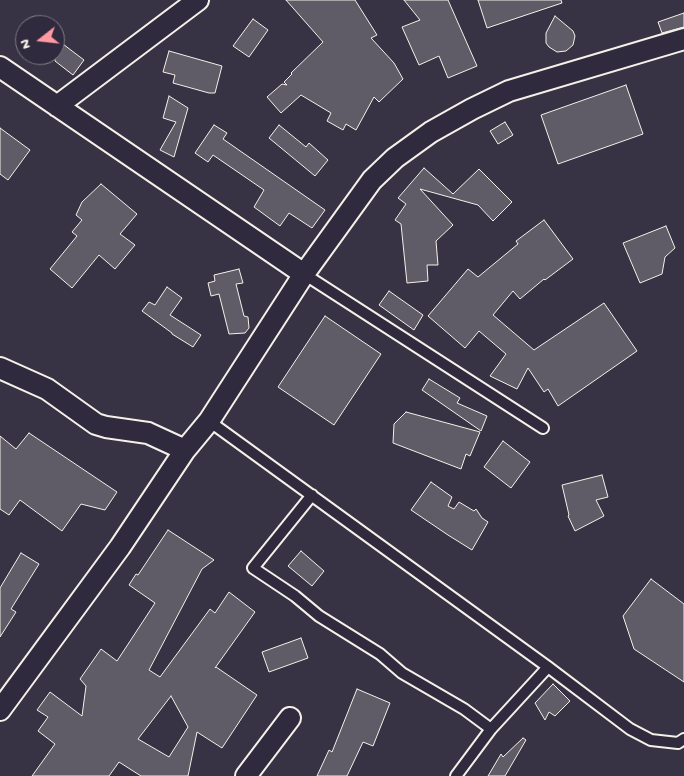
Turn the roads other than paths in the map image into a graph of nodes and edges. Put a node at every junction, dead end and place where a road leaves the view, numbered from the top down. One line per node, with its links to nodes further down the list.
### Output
1 (198, 0): 4 (street)
2 (684, 39): 5 (street)
3 (0, 67): 4 (street)
4 (56, 106): 5 (street)
5 (304, 274): 7 (street); 8 (lane)
6 (0, 368): 9 (street)
7 (209, 421): 9 (street); 10 (lane)
8 (543, 428)
9 (185, 450): 12 (street)
10 (312, 496): 11 (lane); 14 (lane)
11 (548, 667): 14 (lane); 15 (lane)
12 (0, 710)
13 (290, 718): 16 (street)
14 (491, 729): 17 (lane)
15 (684, 738)
16 (246, 776)
17 (456, 776)

